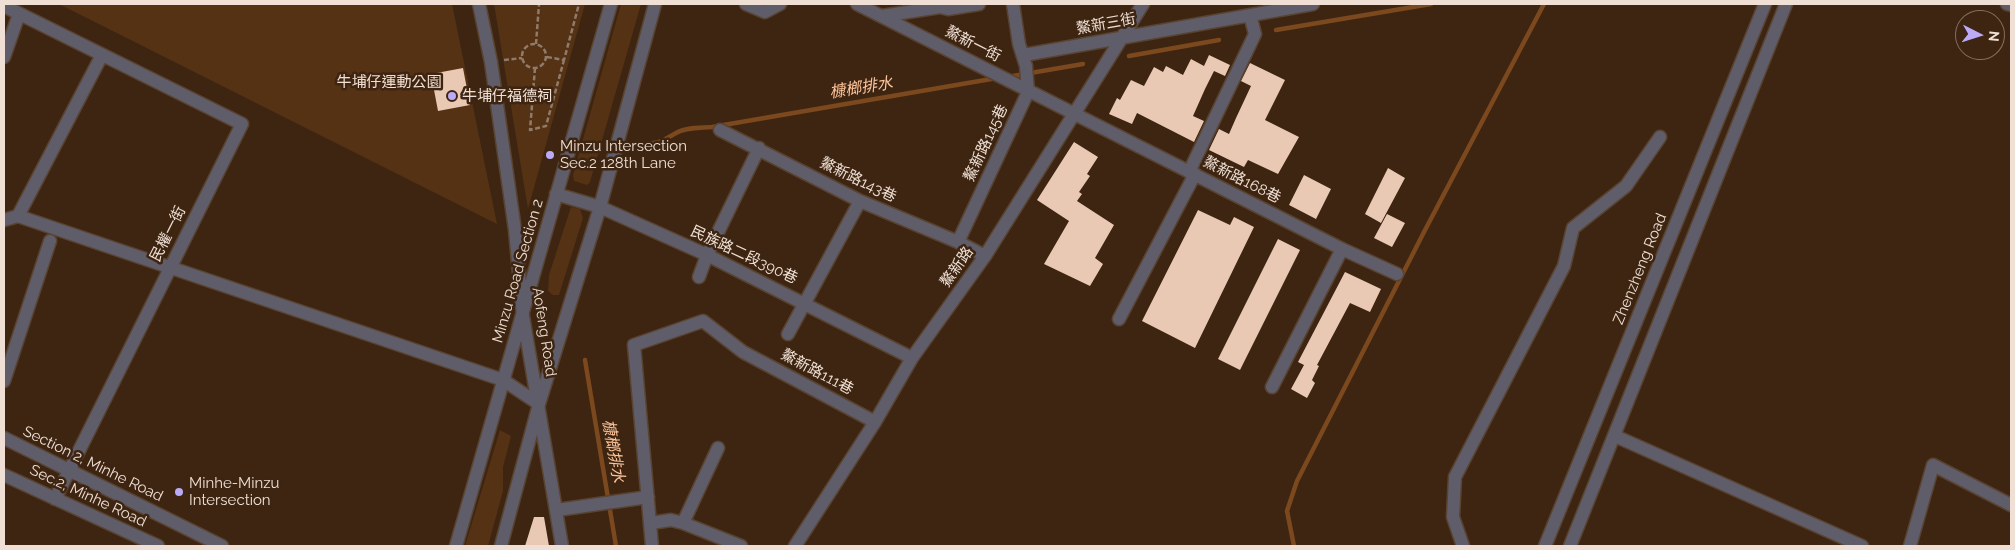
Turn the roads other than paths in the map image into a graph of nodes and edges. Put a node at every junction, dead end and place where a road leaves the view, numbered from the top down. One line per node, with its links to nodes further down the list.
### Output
1 (479, 4): 44 (street, Aofeng Road)
2 (611, 4): 30 (street, Minzu Road Section 2)
3 (654, 4): 32 (street)
4 (746, 4): 5 (street)
5 (780, 4)
6 (857, 4): 19 (street, 鰲新一街)
7 (979, 4): 14 (street)
8 (1013, 4): 23 (street)
9 (1143, 4): 20 (street, 鰲新路)
10 (1313, 4): 18 (street, 鰲新三街)
11 (1765, 4): 73 (street, Zhenzheng Road)
12 (1786, 4): 53 (street)
13 (2008, 4): 16 (street)
14 (940, 5): 19 (street)
15 (4, 6): 17 (street, 民權一街)
16 (2011, 6)
17 (19, 14): 21 (street, 民權一街); 22 (street)
18 (1250, 15): 20 (street, 鰲新三街); 29 (street)
19 (882, 16): 24 (street, 鰲新一街)
20 (1122, 37): 23 (street, 鰲新三街); 25 (street, 鰲新路)
21 (102, 55): 33 (street); 40 (street, 民權一街)
22 (4, 57)
23 (1025, 60): 24 (street)
24 (1024, 86): 25 (street, 鰲新一街); 36 (street, 鰲新路145巷)
25 (1074, 114): 29 (street, 鰲新路168巷); 39 (street, 鰲新路)
26 (720, 130): 28 (street, 鰲新路143巷)
27 (1660, 138): 72 (street)
28 (759, 148): 31 (street, 鰲新路143巷); 38 (street)
29 (1192, 173): 37 (street, 鰲新路168巷); 45 (street)
30 (556, 194): 32 (street, 民族路二段390巷); 44 (street, Minzu Road Section 2)
31 (860, 201): 36 (street, 鰲新路143巷); 43 (street)
32 (600, 207): 38 (street, 民族路二段390巷); 51 (street)
33 (18, 216): 34 (street); 40 (street)
34 (4, 220)
35 (50, 241): 49 (street)
36 (958, 242): 39 (street, 鰲新路143巷)
37 (1342, 249): 41 (street, 鰲新路168巷); 50 (street)
38 (707, 255): 42 (street); 43 (street, 民族路二段390巷)
39 (984, 256): 47 (street, 鰲新路)
40 (170, 268): 48 (street); 56 (street, 民權一街)
41 (1397, 274)
42 (699, 277)
43 (804, 302): 46 (street); 47 (street, 民族路二段390巷)
44 (523, 316): 48 (street, Minzu Road Section 2); 51 (street, Aofeng Road)
45 (1119, 319)
46 (788, 334)
47 (912, 358): 52 (street, 鰲新路)
48 (503, 380): 51 (street); 66 (street, Minzu Road Section 2)
49 (4, 381)
50 (1272, 387)
51 (539, 404): 61 (street, Aofeng Road); 67 (street)
52 (875, 422): 58 (street, 鰲新路111巷); 71 (street, 鰲新路)
53 (1615, 436): 74 (street); 75 (street)
54 (4, 438): 56 (street, Section 2, Minhe Road)
55 (718, 448): 63 (street)
56 (69, 470): 59 (street, 民權一街); 65 (street, Section 2, Minhe Road)
57 (4, 475): 59 (street, Sec.2, Minhe Road)
58 (648, 497): 61 (street); 62 (street)
59 (54, 499): 64 (street, Sec.2, Minhe Road)
60 (2011, 505): 76 (street)
61 (556, 510): 68 (street, Aofeng Road)
62 (651, 523): 63 (street); 69 (street)
63 (683, 523): 70 (street)
64 (158, 546)
65 (222, 546)
66 (456, 546)
67 (501, 546)
68 (562, 546)
69 (652, 546)
70 (741, 546)
71 (795, 546)
72 (1463, 546)
73 (1545, 546)
74 (1570, 546)
75 (1862, 546)
76 (1910, 546)

